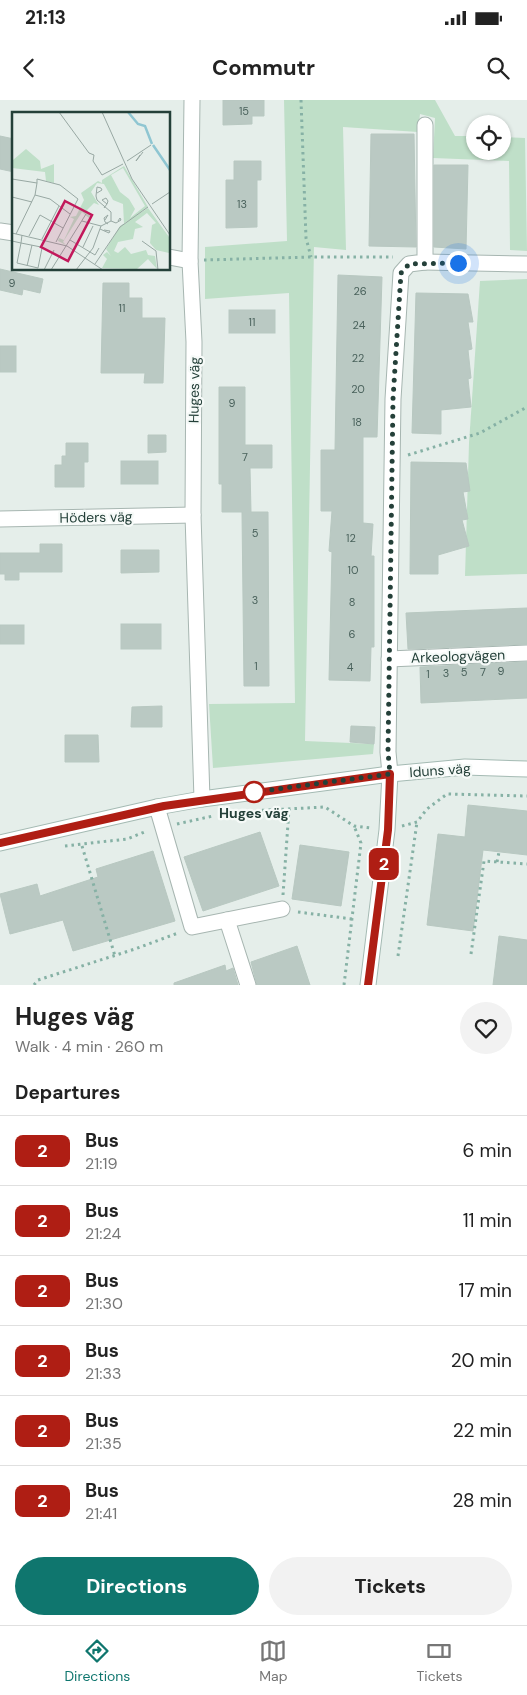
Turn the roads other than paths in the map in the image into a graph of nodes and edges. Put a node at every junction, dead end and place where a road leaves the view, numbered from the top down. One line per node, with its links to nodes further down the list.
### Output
1 (192, 100): 4 (street, Huges väg)
2 (425, 124): 5 (street)
3 (170, 257): 4 (street)
4 (190, 261): 7 (street, Huges väg)
5 (417, 263): 6 (street); 10 (street)
6 (527, 264)
7 (193, 515): 8 (street, Höders väg); 13 (street, Huges väg)
8 (0, 519)
9 (527, 653): 10 (street, Arkeologvägen)
10 (389, 659): 12 (street)
11 (527, 769): 12 (street, Iduns väg)
12 (390, 774): 13 (street, Iduns väg); 19 (street)
13 (202, 800): 14 (street, Iduns väg)
14 (157, 807): 15 (street, Iduns väg); 17 (street)
15 (0, 843)
16 (282, 910): 17 (street)
17 (228, 920): 18 (street)
18 (248, 985)
19 (368, 985)

